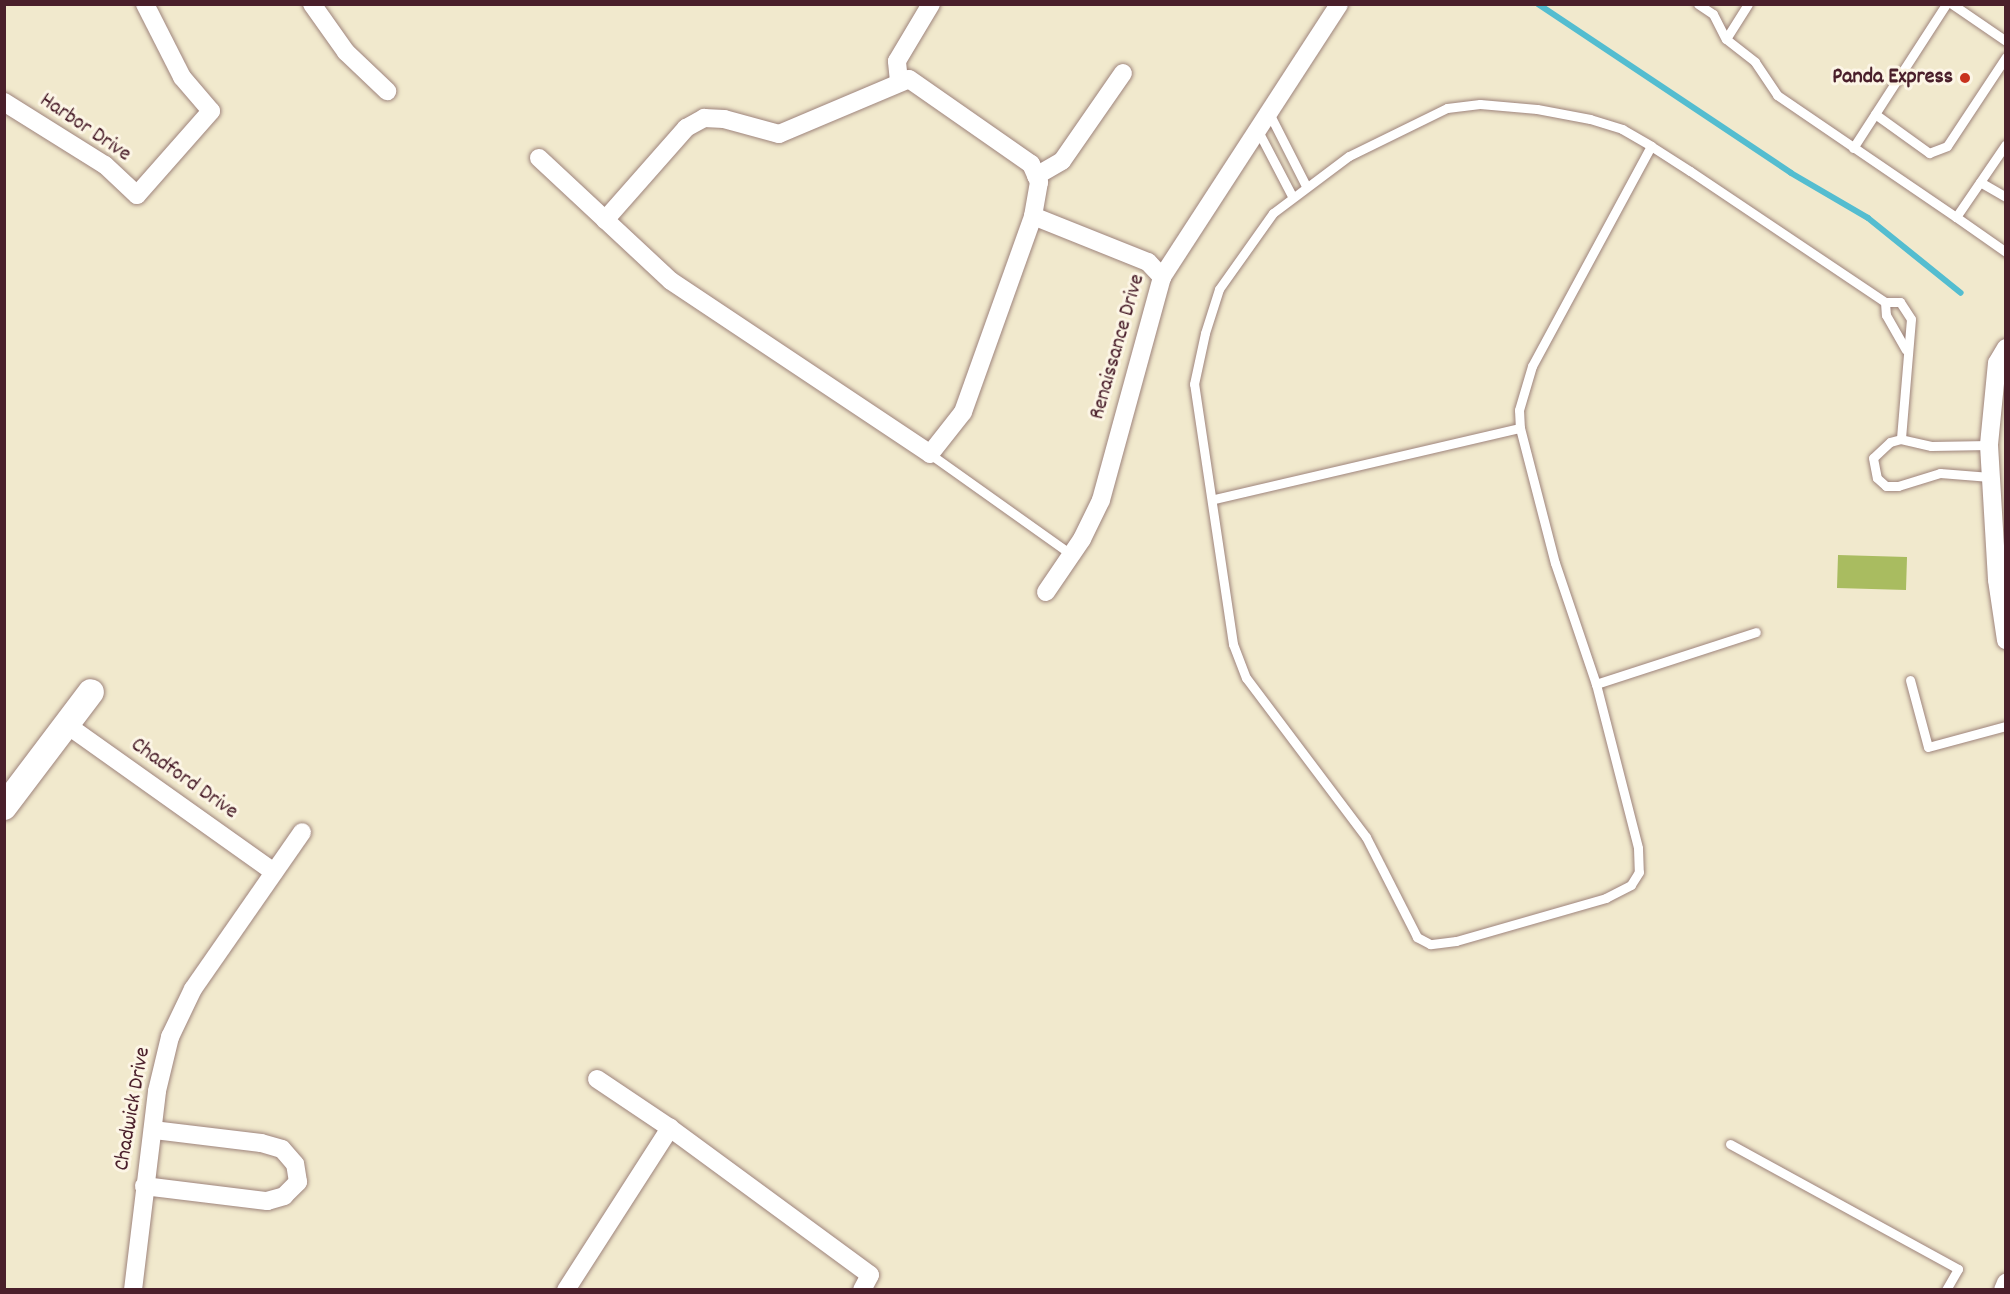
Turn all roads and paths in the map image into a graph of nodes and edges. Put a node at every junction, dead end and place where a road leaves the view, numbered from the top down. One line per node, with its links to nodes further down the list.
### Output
1 (146, 4): 15 (street, Harbor Drive)
2 (312, 4): 14 (street)
3 (931, 4): 13 (street)
4 (1698, 4): 9 (lane)
5 (1748, 4): 9 (lane)
6 (1946, 4): 17 (lane)
7 (1952, 4): 10 (lane)
8 (1339, 5): 16 (street, Renaissance Drive)
9 (1726, 39): 21 (lane)
10 (2006, 40)
11 (2006, 57): 17 (lane)
12 (1123, 73): 23 (street)
13 (899, 81): 23 (street); 30 (street)
14 (387, 91)
15 (4, 102)
16 (1269, 113): 18 (street, Renaissance Drive); 25 (lane)
17 (1875, 114): 21 (lane)
18 (1257, 129): 26 (lane); 32 (street, Renaissance Drive)
19 (2006, 144): 24 (lane)
20 (1651, 146): 25 (lane); 33 (lane); 37 (lane)
21 (1853, 148): 29 (lane)
22 (539, 158): 30 (street)
23 (1036, 176): 28 (street)
24 (1980, 182): 27 (lane); 29 (lane)
25 (1306, 186): 26 (lane)
26 (1292, 196): 42 (lane)
27 (2006, 197)
28 (1033, 216): 32 (street); 40 (street)
29 (1956, 217): 31 (lane)
30 (605, 220): 40 (street)
31 (2006, 252)
32 (1162, 277): 43 (street, Renaissance Drive)
33 (1885, 302): 35 (lane); 35 (lane)
34 (2006, 348): 36 (street)
35 (1906, 350): 38 (lane)
36 (2000, 398): 39 (street)
37 (1520, 428): 42 (lane); 48 (lane)
38 (1901, 439): 39 (lane); 41 (lane)
39 (1989, 445): 41 (street)
40 (930, 454): 43 (lane)
41 (1990, 477): 46 (street)
42 (1214, 499): 48 (lane)
43 (1072, 555): 44 (street, Renaissance Drive)
44 (1046, 592)
45 (1756, 632): 48 (lane)
46 (2006, 640)
47 (1910, 680): 51 (lane)
48 (1596, 684)
49 (91, 692): 50 (street)
50 (67, 725): 52 (street); 54 (street, Chadford Drive)
51 (2006, 726)
52 (4, 807)
53 (302, 832): 54 (street, Chadwick Drive)
54 (274, 872): 57 (street, Chadwick Drive)
55 (597, 1079): 56 (street)
56 (669, 1128): 62 (street); 63 (street)
57 (153, 1130): 59 (street, Chadwick Drive); 59 (street)
58 (1730, 1144): 64 (lane)
59 (144, 1186): 61 (street, Chadwick Drive)
60 (2006, 1283): 65 (street)
61 (133, 1290)
62 (566, 1290)
63 (862, 1290)
64 (1947, 1290)
65 (2003, 1290)

